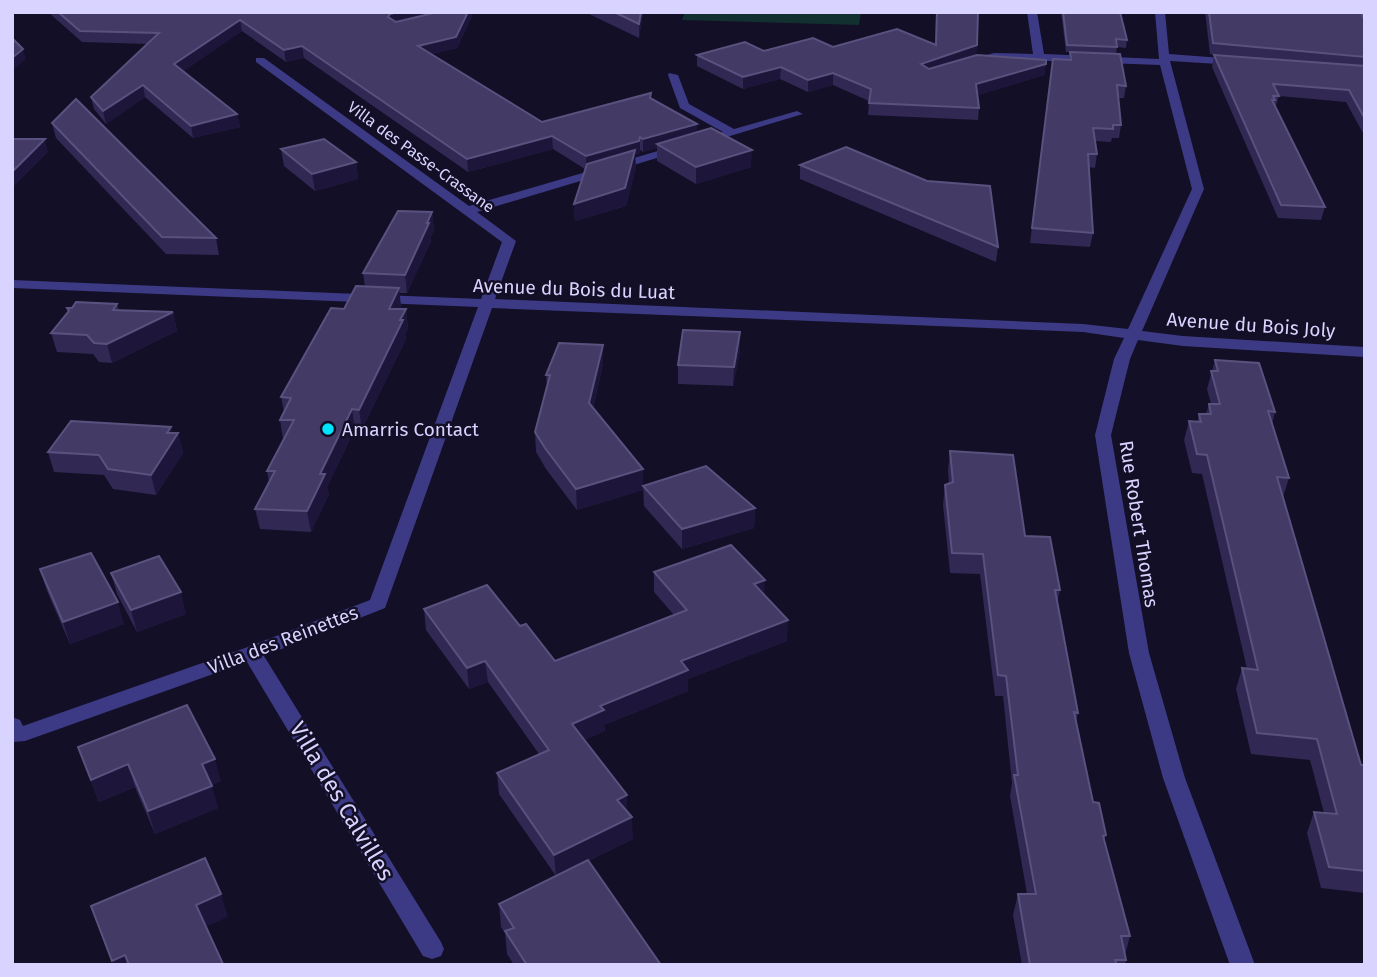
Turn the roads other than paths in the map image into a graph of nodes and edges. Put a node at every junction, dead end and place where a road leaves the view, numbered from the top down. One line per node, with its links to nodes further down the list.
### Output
1 (1032, 12): 3 (street)
2 (1160, 12): 5 (street, Rue Robert Thomas)
3 (1039, 57): 5 (street); 7 (street)
4 (260, 60): 11 (street, Villa des Passe-Crassane)
5 (1165, 60): 6 (street); 14 (street, Rue Robert Thomas)
6 (1245, 63)
7 (954, 67)
8 (673, 75): 10 (street)
9 (797, 114): 10 (street)
10 (733, 133): 11 (street)
11 (468, 210): 13 (street, Villa des Passe-Crassane)
12 (12, 284): 13 (street, Avenue du Bois du Luat)
13 (486, 304): 14 (street, Avenue du Bois du Luat); 16 (street, Villa des Reinettes)
14 (1134, 335): 15 (street, Avenue du Bois Joly); 19 (street, Rue Robert Thomas)
15 (1365, 352)
16 (252, 653): 17 (street, Villa des Reinettes); 18 (street, Villa des Calvilles)
17 (12, 725)
18 (432, 949)
19 (1248, 964)

